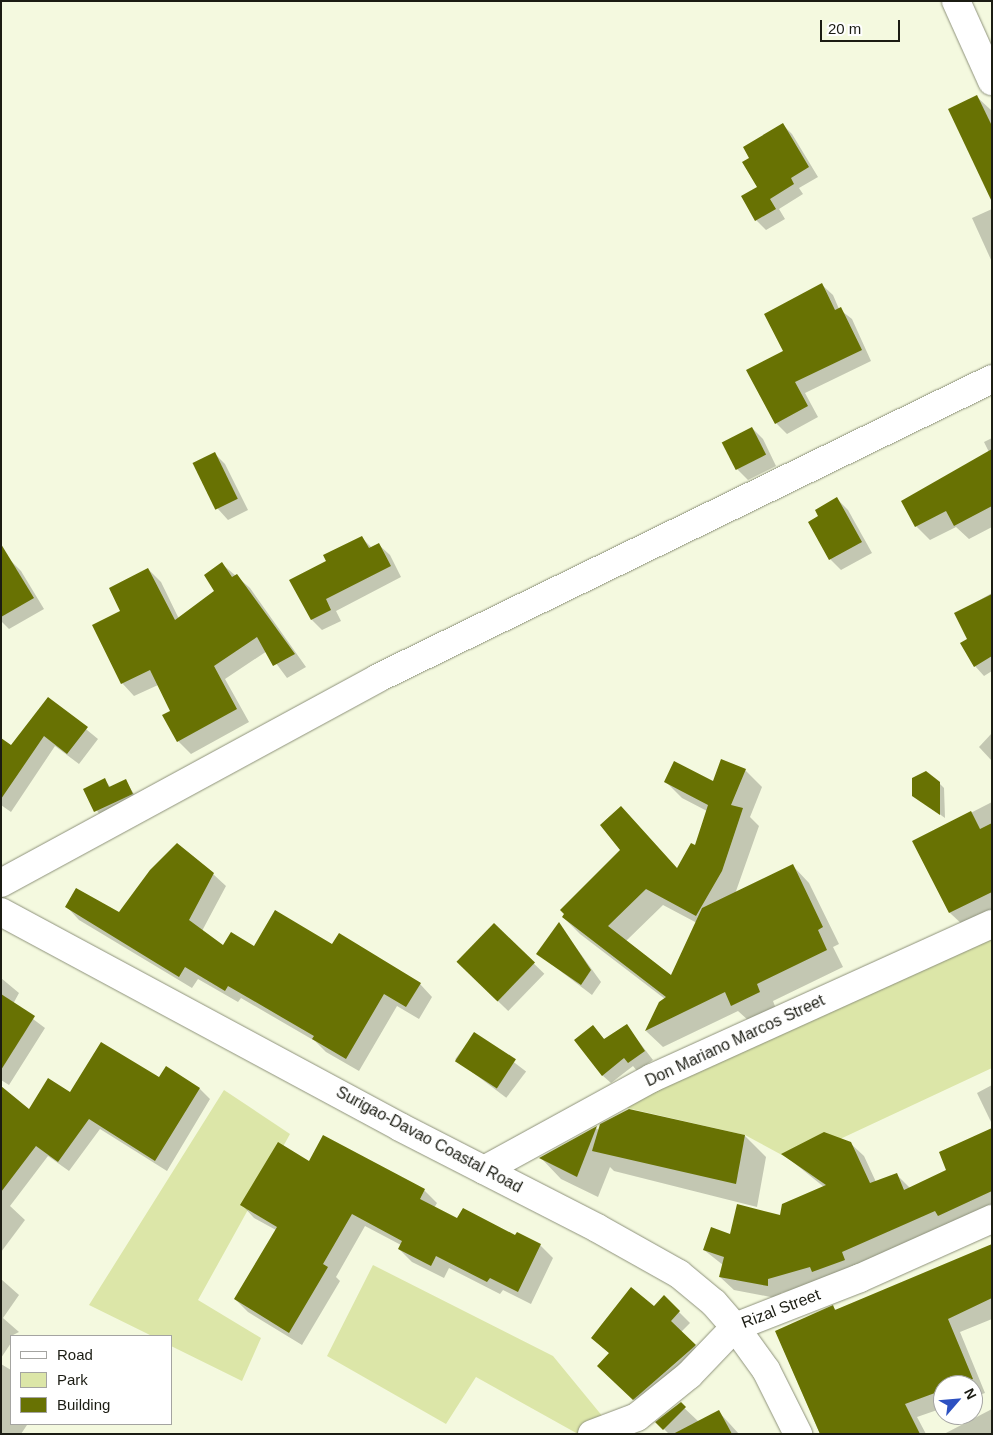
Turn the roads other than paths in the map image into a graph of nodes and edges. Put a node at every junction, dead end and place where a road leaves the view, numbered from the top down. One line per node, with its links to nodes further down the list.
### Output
1 (956, 1): 2 (main road)
2 (992, 81)
3 (992, 379): 4 (main road)
4 (1, 883)
5 (1, 912): 7 (main road, Surigao-Davao Coastal Road)
6 (992, 924): 7 (main road, Don Mariano Marcos Street)
7 (484, 1170): 9 (main road, Surigao-Davao Coastal Road)
8 (992, 1218): 9 (main road, Rizal Street)
9 (735, 1327): 10 (main road, Rizal Street); 11 (main road, Surigao-Davao Coastal Road)
10 (592, 1434)
11 (798, 1434)

